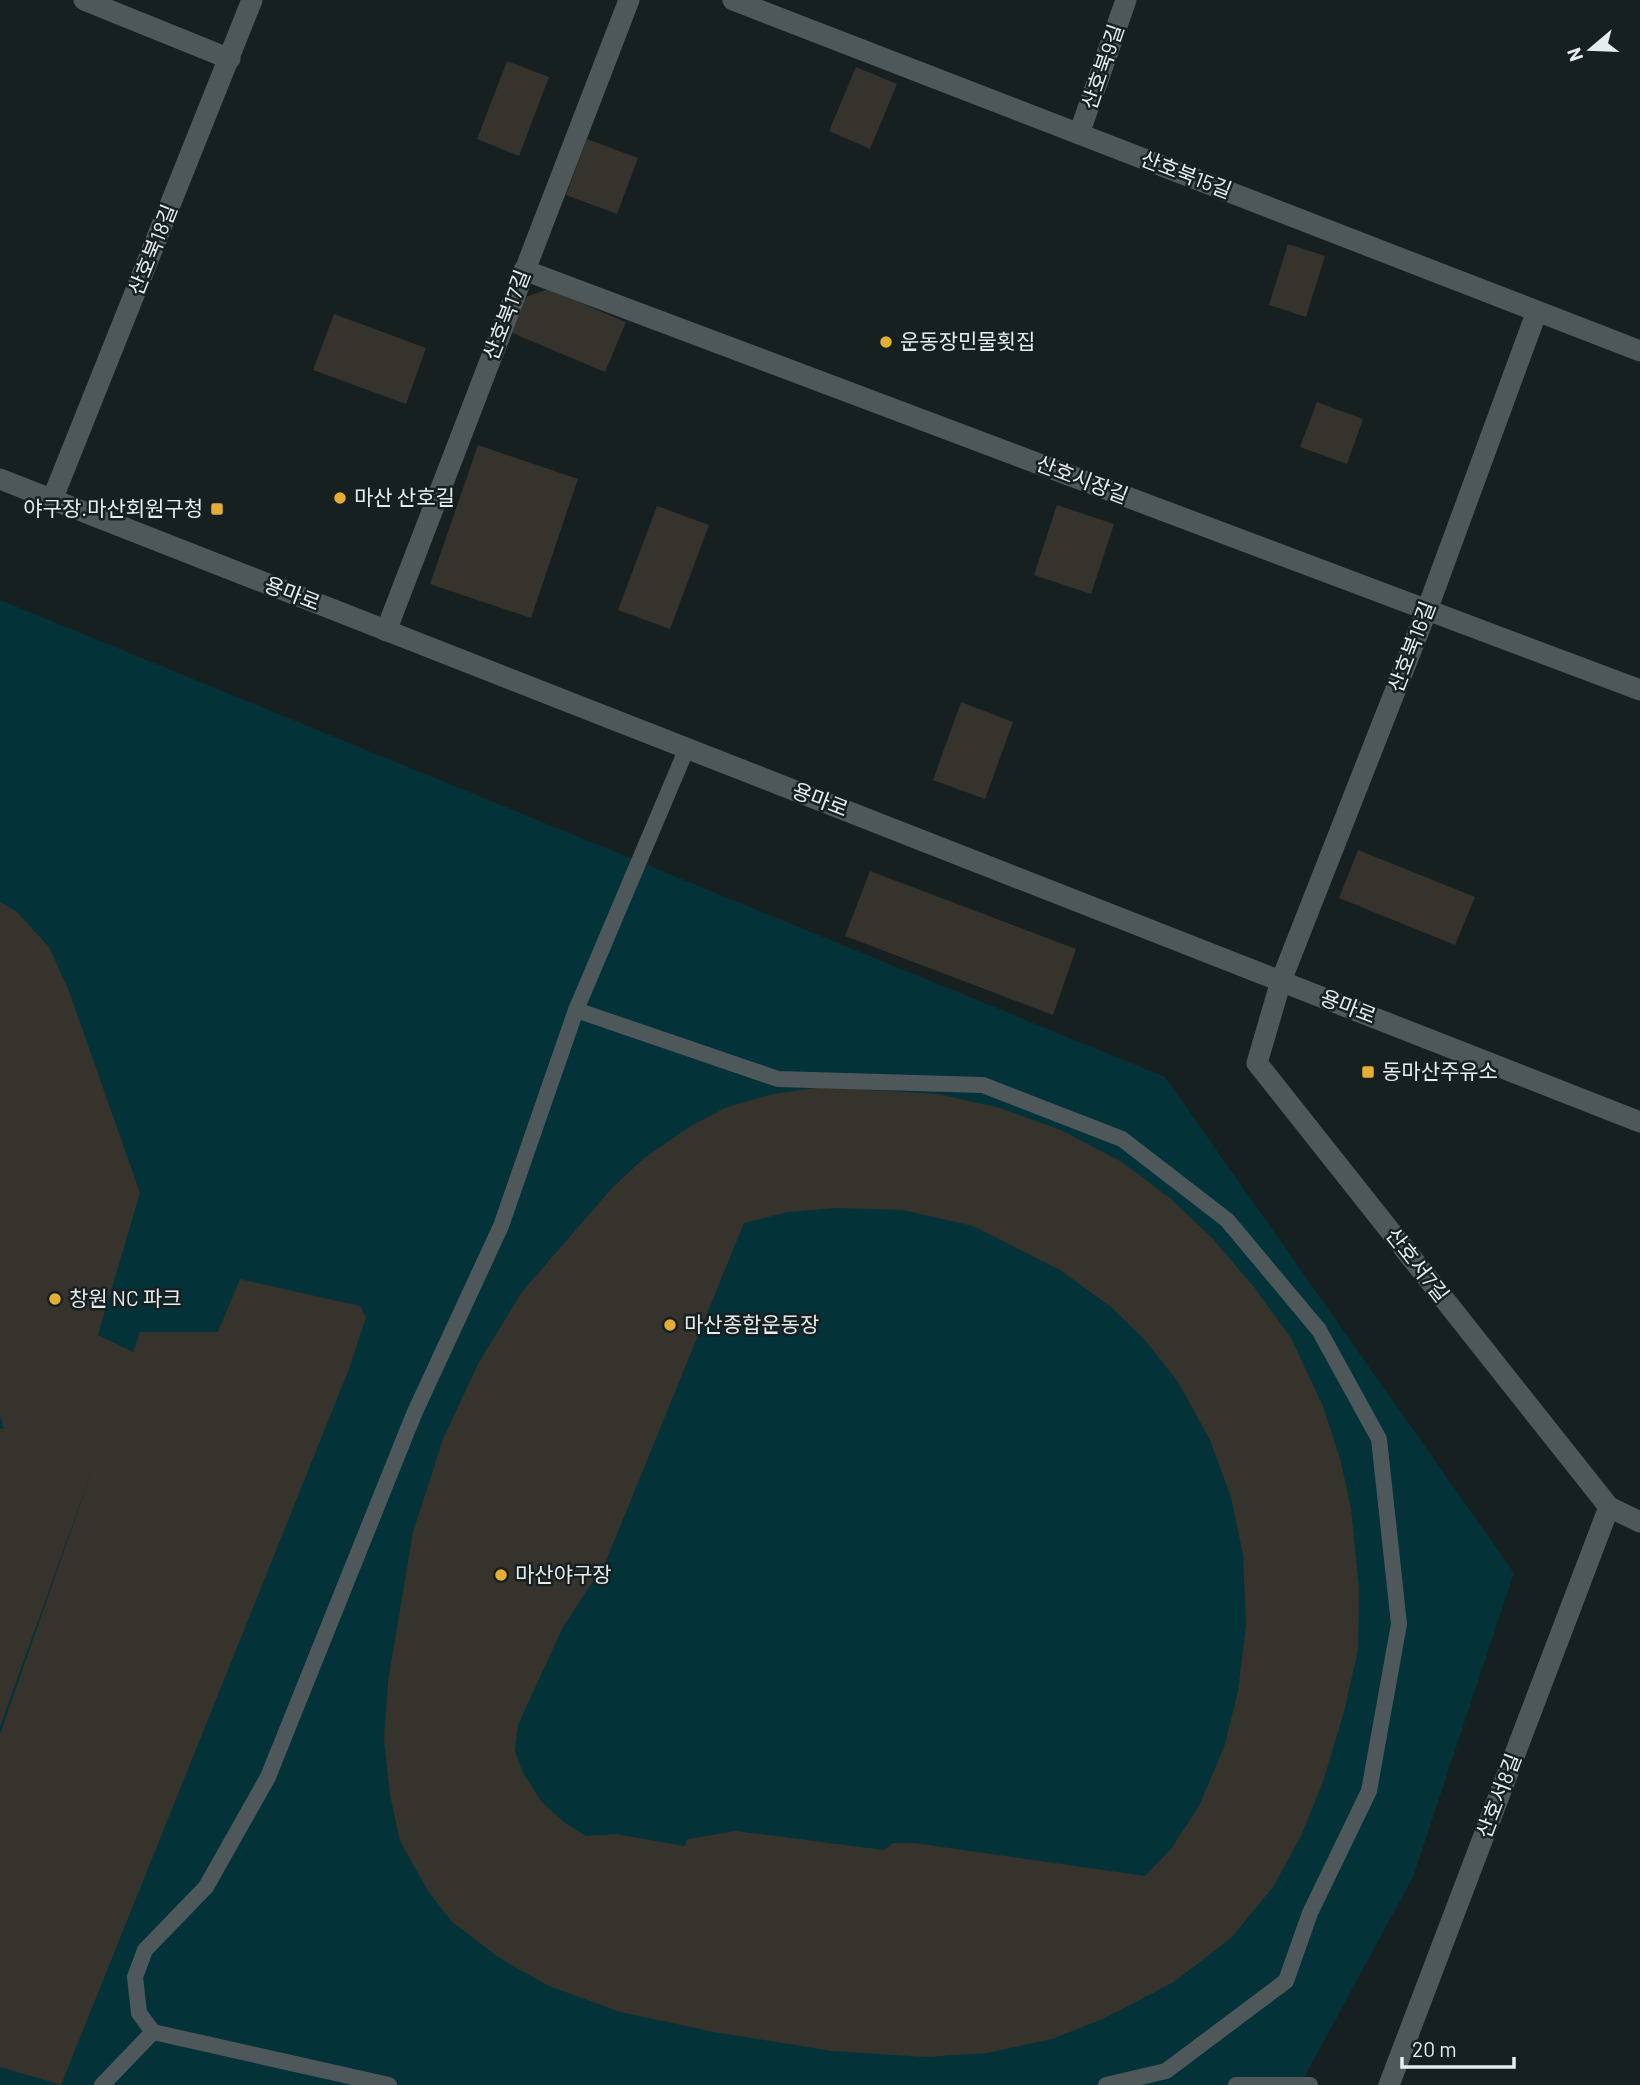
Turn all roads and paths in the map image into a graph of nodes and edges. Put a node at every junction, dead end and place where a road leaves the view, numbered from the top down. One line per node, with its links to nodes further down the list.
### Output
1 (84, 0): 6 (street)
2 (252, 0): 6 (street, 산호북18길)
3 (629, 0): 8 (street, 산호북17길)
4 (733, 0): 7 (street, 산호북15길)
5 (1126, 0): 7 (street, 산호북9길)
6 (230, 59): 12 (street, 산호북18길)
7 (1079, 134): 9 (street, 산호북15길)
8 (524, 270): 13 (street, 산호시장길); 14 (street, 산호북17길)
9 (1537, 311): 10 (street, 산호북15길); 13 (street, 산호북16길)
10 (1640, 351)
11 (0, 479): 12 (street, 용마로)
12 (52, 500): 14 (street, 용마로)
13 (1427, 610): 15 (street, 산호시장길); 17 (street, 산호북16길)
14 (386, 631): 16 (street, 용마로)
15 (1640, 690)
16 (687, 748): 17 (street, 용마로); 18 (lane)
17 (1281, 981): 19 (street, 용마로); 20 (street, 산호서7길)
18 (576, 1010): 22 (lane); 23 (lane)
19 (1640, 1122)
20 (1609, 1507): 21 (street, 산호서7길); 29 (street, 산호서8길)
21 (1640, 1522)
22 (153, 2032): 24 (lane); 25 (lane)
23 (1168, 2078): 26 (lane)
24 (102, 2085)
25 (389, 2085)
26 (1106, 2085)
27 (1236, 2085): 28 (lane)
28 (1310, 2085)
29 (1389, 2085)

